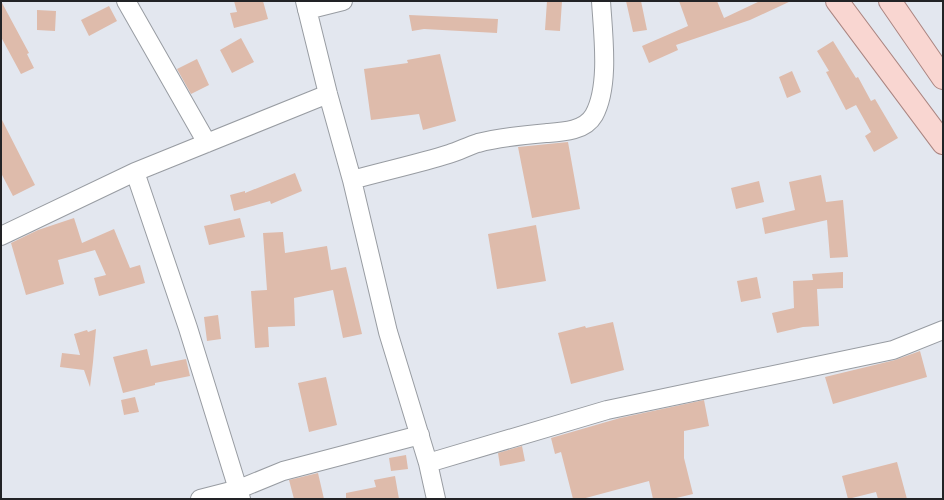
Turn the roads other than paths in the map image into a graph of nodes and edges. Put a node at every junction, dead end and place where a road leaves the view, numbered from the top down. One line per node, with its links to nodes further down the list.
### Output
1 (126, 1): 9 (street)
2 (343, 1): 6 (street)
3 (601, 1): 12 (street)
4 (837, 1): 10 (main road)
5 (890, 1): 7 (main road)
6 (306, 5): 8 (street)
7 (943, 78)
8 (328, 94): 9 (street); 12 (street)
9 (207, 143): 11 (street)
10 (943, 143)
11 (135, 172): 13 (street); 17 (street)
12 (352, 180): 15 (street)
13 (1, 236)
14 (943, 330): 16 (street)
15 (420, 435): 16 (street); 17 (street)
16 (428, 463): 19 (street)
17 (240, 494): 18 (street)
18 (200, 499)
19 (436, 499)

